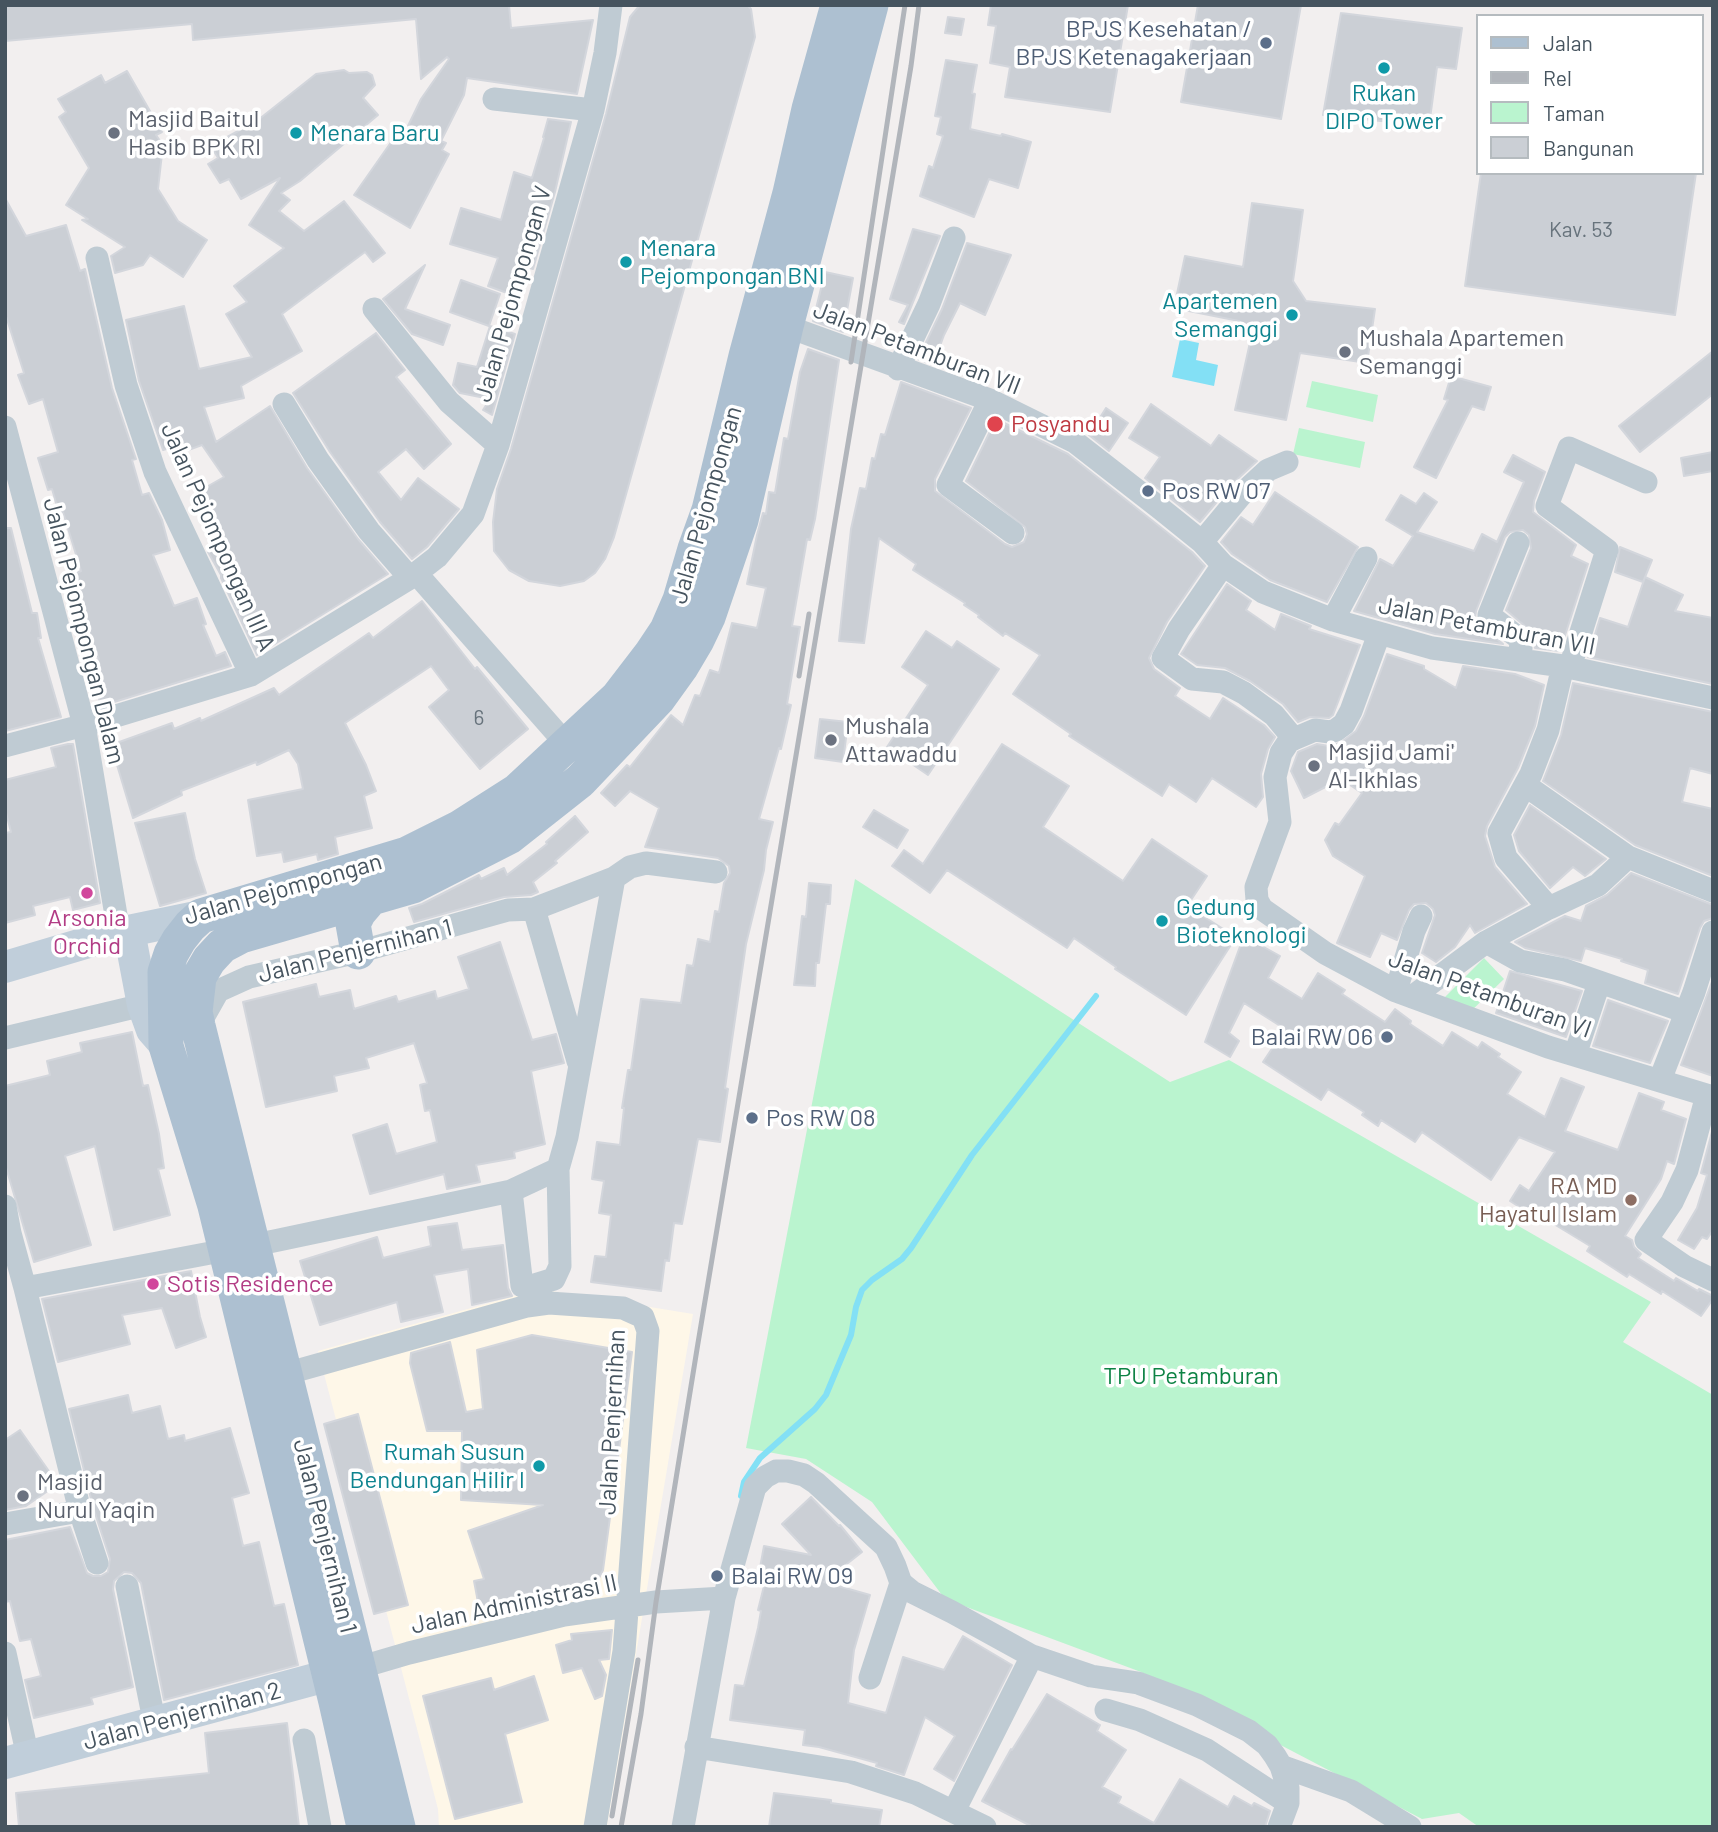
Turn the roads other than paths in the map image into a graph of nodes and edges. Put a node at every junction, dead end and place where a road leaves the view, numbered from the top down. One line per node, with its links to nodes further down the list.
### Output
1 (611, 5): 5 (street, Jalan Pejompongan V)
2 (838, 5): 32 (main road, Jalan Pejompongan)
3 (871, 5): 9 (main road, Jalan Pejompongan)
4 (494, 99): 5 (street)
5 (593, 110): 14 (street, Jalan Pejompongan V)
6 (954, 238): 10 (street)
7 (97, 257): 27 (street, Jalan Pejompongan III A)
8 (374, 309): 14 (street)
9 (786, 327): 10 (street, Jalan Petamburan VII); 38 (main road, Jalan Pejompongan)
10 (898, 369): 11 (street, Jalan Petamburan VII)
11 (990, 400): 17 (street); 18 (street, Jalan Petamburan VII)
12 (284, 404): 22 (street)
13 (5, 427): 29 (street, Jalan Pejompongan Dalam)
14 (498, 444): 22 (street, Jalan Pejompongan V)
15 (1287, 463): 18 (street)
16 (1646, 482): 26 (street)
17 (1013, 533)
18 (1202, 542): 21 (street, Jalan Petamburan VII)
19 (1518, 542): 25 (street)
20 (1366, 558): 23 (street)
21 (1223, 565): 23 (street, Jalan Petamburan VII); 30 (street)
22 (413, 576): 27 (street, Jalan Pejompongan V); 32 (street)
23 (1333, 620): 24 (street, Jalan Petamburan VII)
24 (1379, 634): 25 (street, Jalan Petamburan VII); 30 (street)
25 (1515, 659): 26 (street, Jalan Petamburan VII)
26 (1567, 666): 28 (street, Jalan Petamburan VII); 33 (street)
27 (251, 675): 29 (street, Jalan Pejompongan V)
28 (1713, 698)
29 (84, 725): 31 (street, Jalan Pejompongan V); 43 (street, Jalan Pejompongan Dalam)
30 (1294, 739): 50 (street, Jalan Petamburan VI)
31 (5, 746)
32 (568, 746): 41 (main road, Jalan Pejompongan)
33 (1525, 785): 34 (street); 39 (street)
34 (1628, 857): 37 (street); 39 (street)
35 (716, 872): 36 (street)
36 (614, 878): 40 (street, Jalan Penjernihan 1); 57 (street)
37 (1713, 891)
38 (371, 898): 46 (main road, Jalan Pejompongan); 47 (main road)
39 (1549, 908): 45 (street)
40 (534, 909): 47 (street, Jalan Penjernihan 1); 57 (street)
41 (201, 915): 43 (street, Jalan Pejompongan); 55 (main road, Jalan Penjernihan 1)
42 (1421, 916): 50 (street)
43 (124, 932): 48 (street, Jalan Pejompongan); 51 (street)
44 (1713, 932): 52 (street)
45 (1486, 942): 49 (street); 50 (street)
46 (222, 946): 53 (main road, Jalan Penjernihan 1)
47 (358, 952): 53 (street, Jalan Penjernihan 1)
48 (5, 967)
49 (1599, 983): 52 (street); 56 (street)
50 (1404, 994): 56 (street, Jalan Petamburan VI)
51 (143, 1005): 54 (street); 55 (street)
52 (1686, 1012): 58 (street)
53 (198, 1026): 62 (main road, Jalan Penjernihan 1)
54 (5, 1038)
55 (166, 1046): 62 (main road, Jalan Penjernihan 1)
56 (1574, 1055): 58 (street, Jalan Petamburan VI)
57 (579, 1064): 60 (street)
58 (1660, 1080): 59 (street, Jalan Petamburan VI)
59 (1710, 1096): 66 (street)
60 (558, 1169): 61 (street); 61 (street)
61 (511, 1191): 65 (street)
62 (228, 1204): 65 (main road, Jalan Penjernihan 1)
63 (5, 1206): 64 (street)
64 (7, 1234): 67 (street)
65 (238, 1247): 67 (street); 68 (main road, Jalan Penjernihan 1); 78 (main road, Jalan Penjernihan 1)
66 (1713, 1280)
67 (25, 1288): 69 (street)
68 (285, 1374): 75 (street, Jalan Penjernihan); 78 (main road, Jalan Penjernihan 1)
69 (80, 1511): 70 (street); 71 (street)
70 (5, 1524)
71 (97, 1563)
72 (901, 1583): 74 (street); 77 (street); 79 (street)
73 (127, 1586): 81 (street)
74 (724, 1598): 75 (street, Jalan Administrasi II); 83 (street)
75 (626, 1606): 78 (street, Jalan Administrasi II); 91 (street, Jalan Penjernihan)
76 (5, 1653): 84 (street)
77 (1032, 1656): 85 (street); 87 (street)
78 (344, 1671): 81 (street, Jalan Penjernihan 2); 89 (main road, Jalan Penjernihan 1); 90 (main road, Jalan Penjernihan 1)
79 (870, 1678)
80 (1106, 1710): 86 (street)
81 (155, 1725): 84 (street, Jalan Penjernihan 2)
82 (304, 1740): 88 (street)
83 (696, 1747): 87 (street); 92 (street)
84 (17, 1760)
85 (1281, 1766): 86 (street); 95 (street)
86 (1288, 1803): 94 (street)
87 (954, 1811): 93 (street)
88 (320, 1827)
89 (364, 1827)
90 (398, 1827)
91 (595, 1827)
92 (683, 1827)
93 (985, 1827)
94 (1279, 1827)
95 (1410, 1827)

